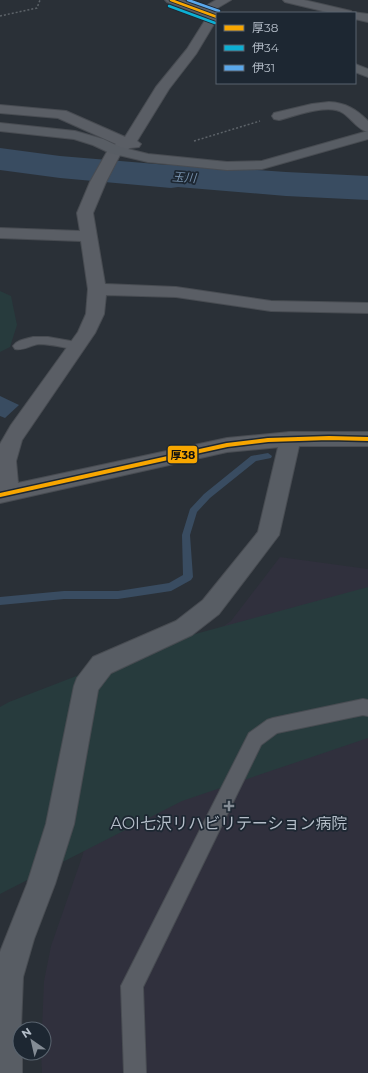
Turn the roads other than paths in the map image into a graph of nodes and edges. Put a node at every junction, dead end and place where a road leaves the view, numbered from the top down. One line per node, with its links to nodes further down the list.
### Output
1 (171, 0): 7 (main road)
2 (225, 0): 7 (street)
3 (289, 0): 5 (street)
4 (339, 0): 5 (street)
5 (325, 8): 6 (street)
6 (343, 12)
7 (211, 15): 17 (street)
8 (356, 15): 9 (street)
9 (368, 18)
10 (356, 68): 11 (main road)
11 (368, 73)
12 (0, 109): 17 (street)
13 (279, 116): 15 (street)
14 (0, 127): 17 (street)
15 (368, 128)
16 (368, 135): 17 (street)
17 (122, 150): 19 (street)
18 (0, 233): 19 (street)
19 (89, 236): 20 (street)
20 (97, 289): 21 (street); 23 (street)
21 (368, 308)
22 (19, 346): 23 (lane)
23 (78, 346): 26 (street)
24 (290, 439): 25 (street); 26 (street); 28 (street)
25 (368, 439)
26 (5, 494)
27 (368, 708): 29 (lane)
28 (6, 1073)
29 (135, 1073)

